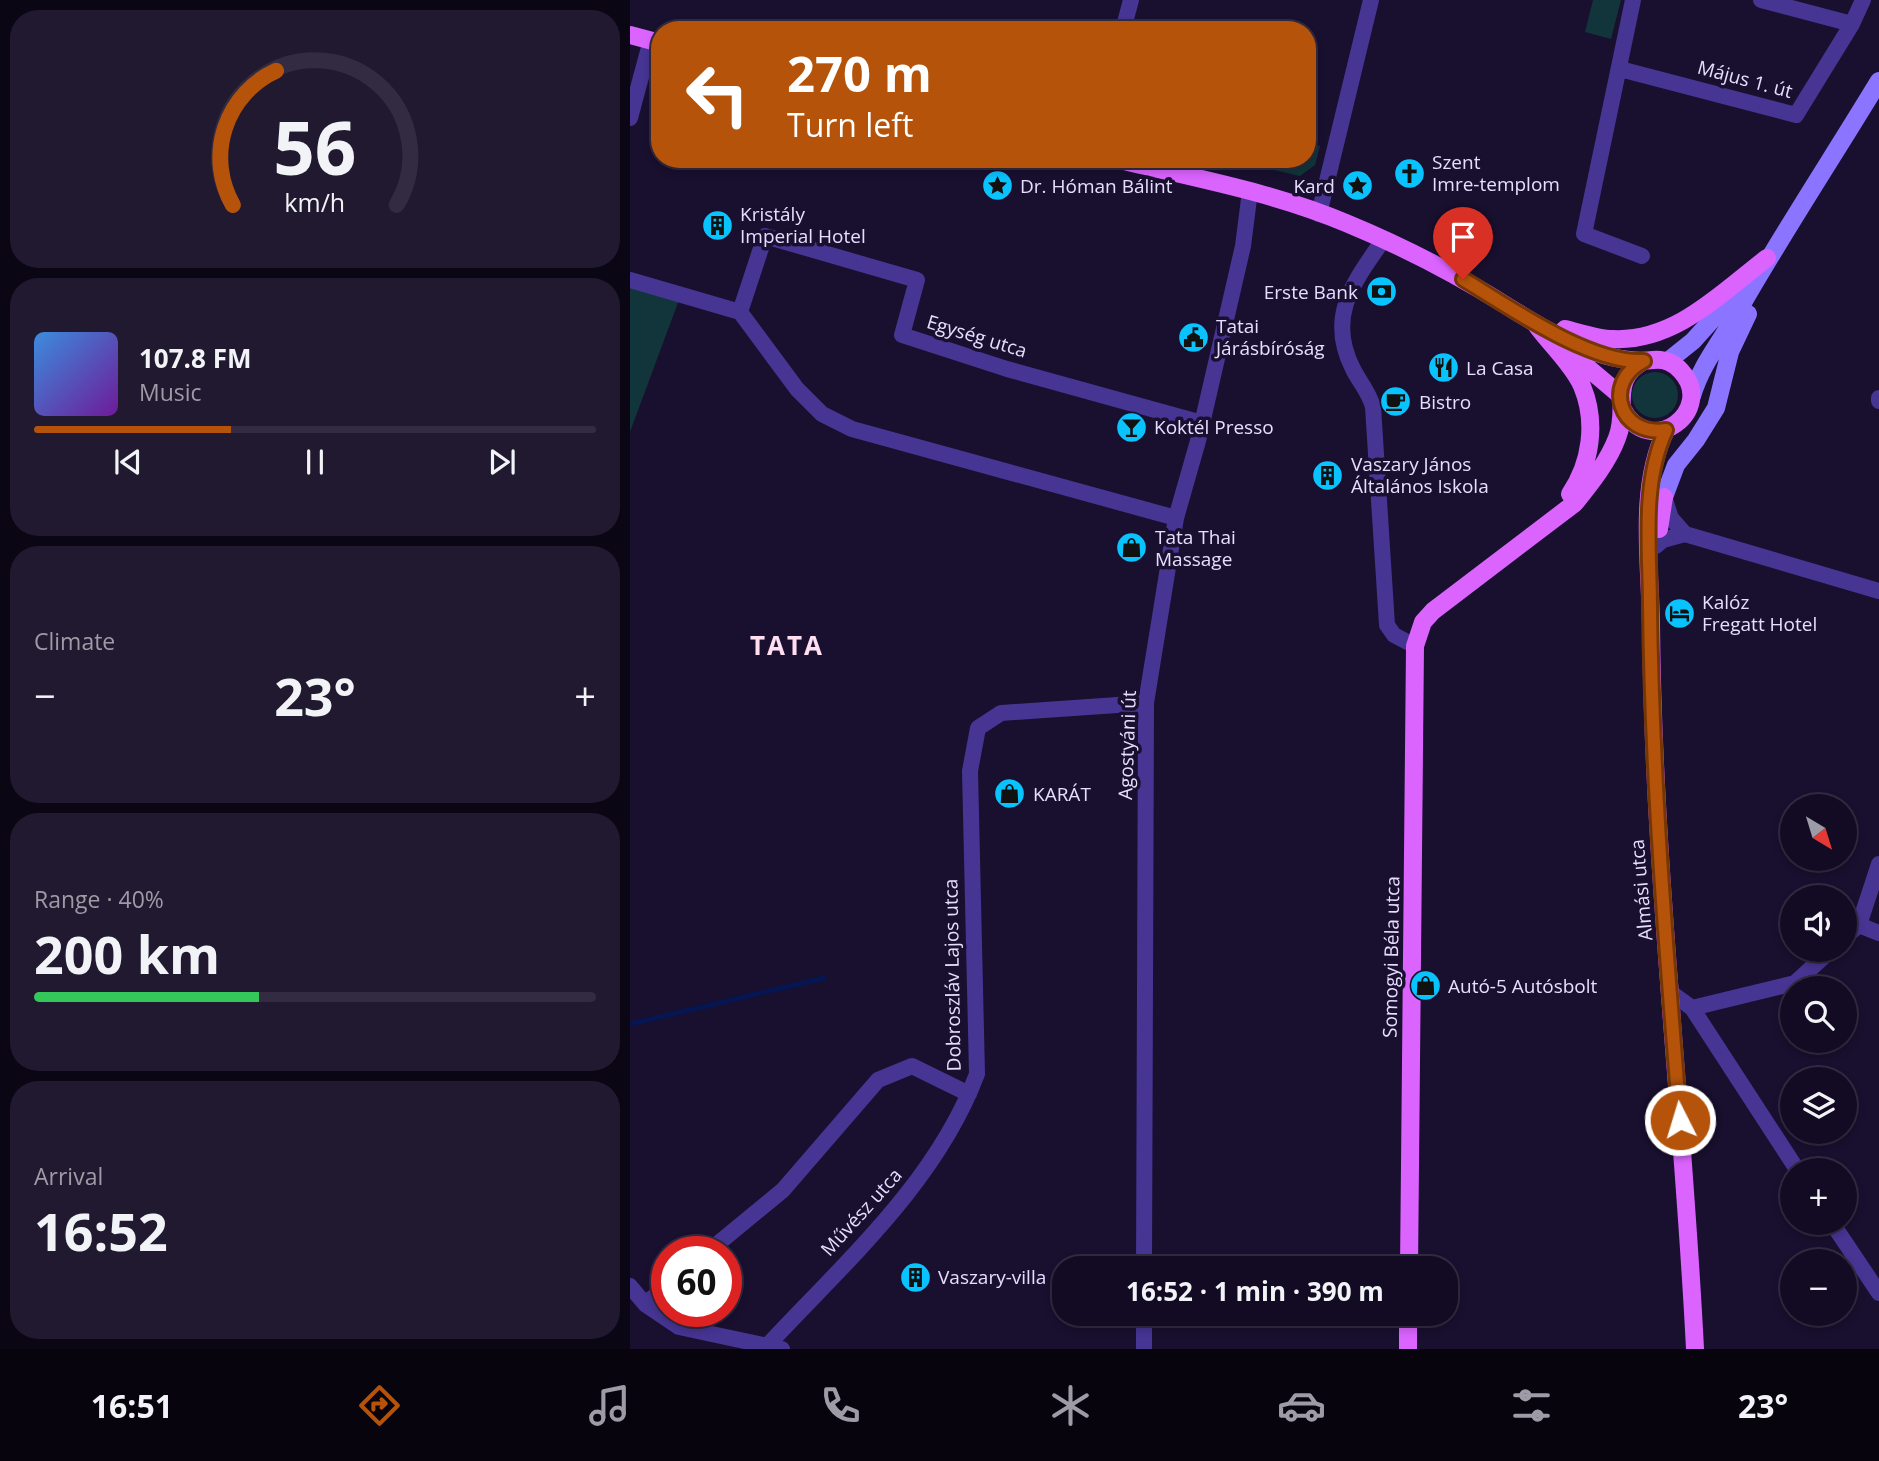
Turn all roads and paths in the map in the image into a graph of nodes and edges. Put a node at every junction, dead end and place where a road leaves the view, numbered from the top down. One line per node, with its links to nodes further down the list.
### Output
1 (1131, 0): 6 (street)
2 (1371, 0): 16 (street)
3 (1633, 0): 11 (street)
4 (1761, 0): 7 (street)
5 (1863, 0): 7 (street, Május 1. út)
6 (1125, 21)
7 (1852, 24): 11 (street, Május 1. út)
8 (630, 35): 9 (main road)
9 (651, 40)
10 (651, 53): 13 (street)
11 (1620, 69): 18 (street)
12 (1879, 81): 19 (main road)
13 (630, 118)
14 (1154, 168): 15 (main road)
15 (1250, 191): 16 (main road); 27 (street, Agostyáni út)
16 (1319, 214): 17 (main road)
17 (1383, 240): 22 (main road); 36 (street)
18 (1642, 257)
19 (1767, 258): 22 (main road); 23 (main road); 25 (main road); 29 (main road)
20 (630, 280): 21 (street)
21 (740, 312): 27 (street, Egység utca); 30 (street)
22 (1534, 323): 24 (main road); 26 (main road); 31 (main road)
23 (1668, 360): 24 (main road); 25 (main road)
24 (1644, 361): 26 (main road)
25 (1692, 396): 28 (main road)
26 (1621, 401): 28 (main road); 31 (main road)
27 (1202, 423): 30 (street, Agostyáni út)
28 (1666, 430): 34 (main road, Almási utca)
29 (1664, 497): 32 (street); 33 (main road)
30 (1175, 518): 37 (street, Agostyáni út)
31 (1543, 529): 36 (main road, Somogyi Béla utca)
32 (1685, 534): 33 (street); 35 (street)
33 (1656, 546): 34 (main road)
34 (1650, 588): 42 (main road, Almási utca)
35 (1879, 591)
36 (1415, 646): 49 (main road, Somogyi Béla utca)
37 (1146, 703): 44 (street, Dobroszláv Lajos utca); 48 (street, Agostyáni út)
38 (1879, 864): 39 (street)
39 (1859, 925): 40 (street)
40 (1879, 933)
41 (1818, 962): 43 (street)
42 (1670, 992): 43 (street); 59 (main road, Almási utca)
43 (1692, 1007): 45 (street)
44 (969, 1094): 47 (street, Dobroszláv Lajos utca); 56 (street, Művész utca)
45 (1790, 1158)
46 (1840, 1235): 51 (street)
47 (727, 1236)
48 (1144, 1256)
49 (1409, 1256)
50 (630, 1286): 53 (street)
51 (1879, 1293)
52 (651, 1299): 53 (street)
53 (645, 1304): 56 (street)
54 (1144, 1326): 57 (street)
55 (1408, 1326): 58 (main road)
56 (775, 1348)
57 (1144, 1349)
58 (1408, 1349)
59 (1695, 1349)

